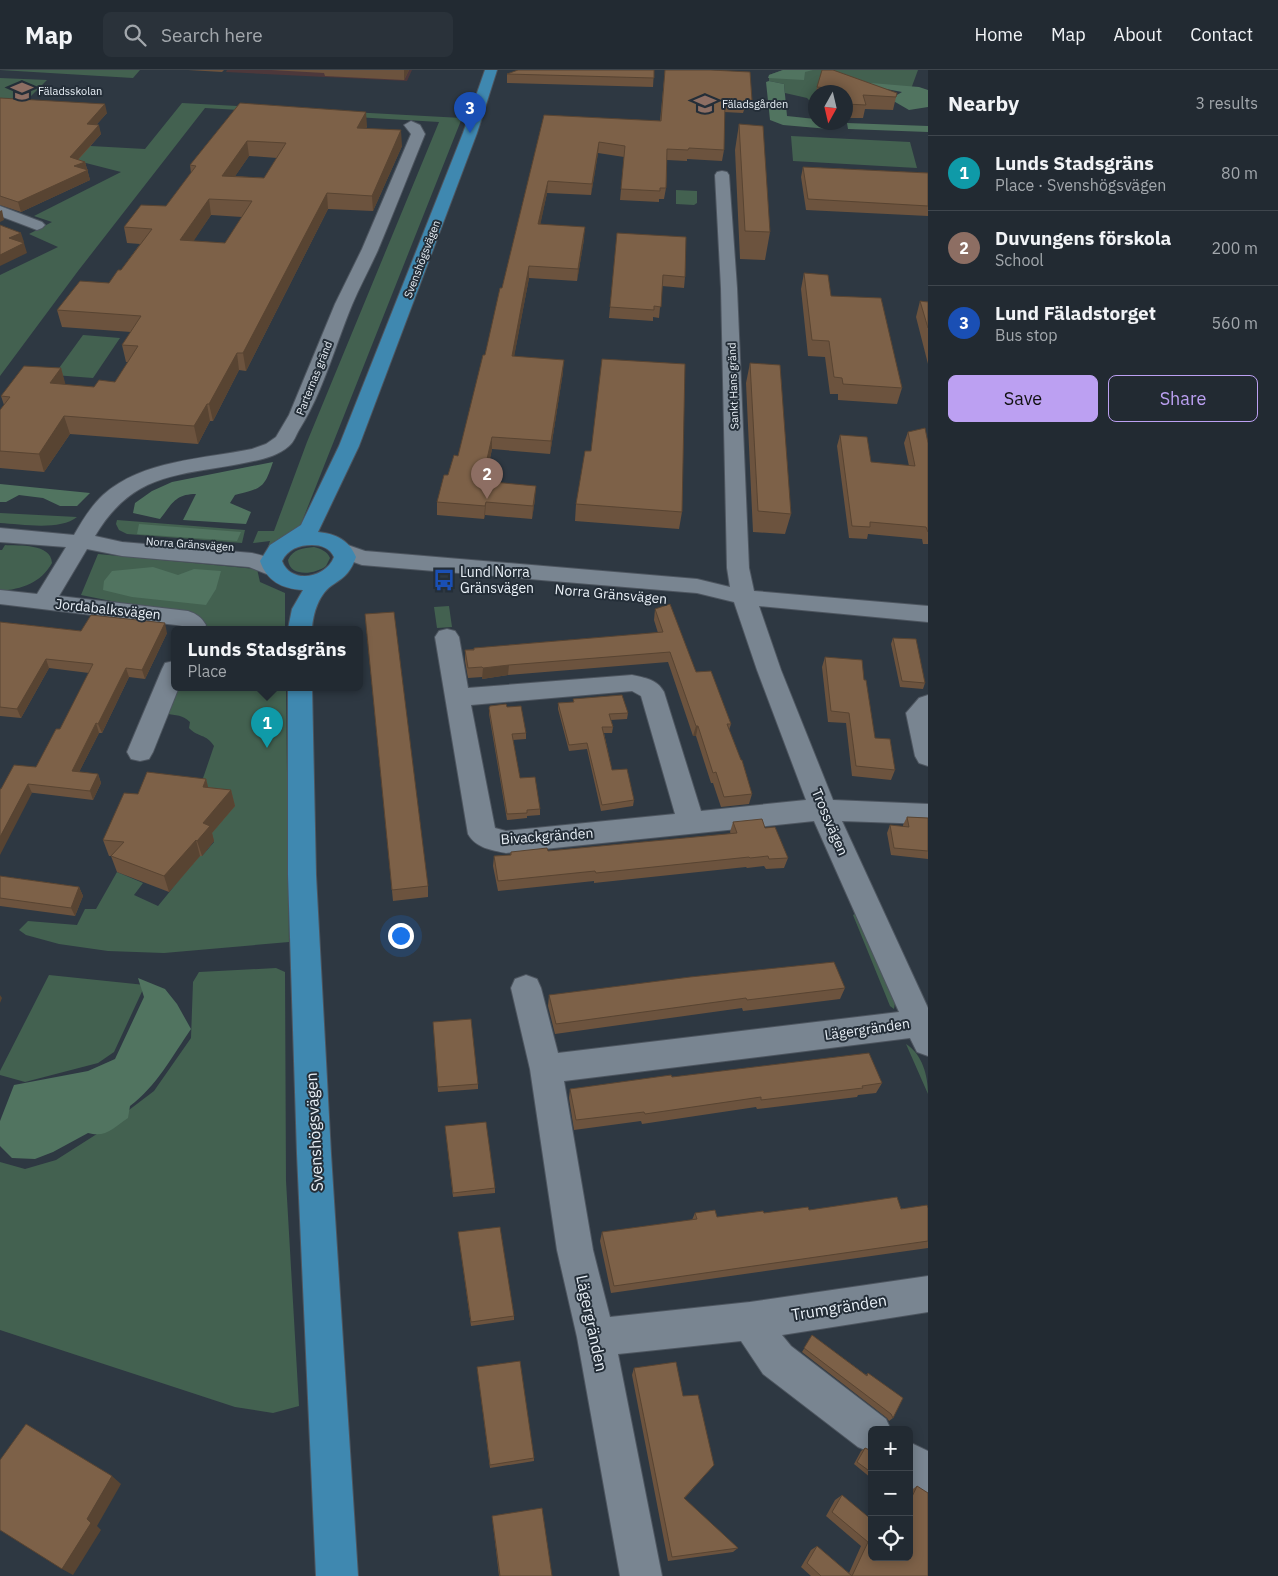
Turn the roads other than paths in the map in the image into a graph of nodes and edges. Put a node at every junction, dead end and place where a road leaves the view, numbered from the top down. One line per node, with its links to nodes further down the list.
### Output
1 (491, 70): 6 (main road, Svenshögsvägen)
2 (411, 125): 8 (street, Parternas gränd)
3 (722, 175): 14 (street, Sankt Hans gränd)
4 (0, 211): 5 (street)
5 (37, 225)
6 (350, 446): 9 (main road, Svenshögsvägen); 10 (main road, Svenshögsvägen)
7 (0, 535): 8 (street, Norra Gränsvägen)
8 (88, 542): 9 (street, Norra Gränsvägen); 11 (street, Norra Gränsvägen); 15 (street, Jordabalksvägen)
9 (289, 542): 10 (main road); 11 (main road, Svenshögsvägen)
10 (339, 547): 12 (main road, Svenshögsvägen); 14 (street, Norra Gränsvägen)
11 (275, 571): 12 (main road); 17 (main road, Svenshögsvägen)
12 (327, 579): 14 (street, Norra Gränsvägen); 17 (main road, Svenshögsvägen)
13 (0, 597): 15 (street, Jordabalksvägen)
14 (744, 597): 16 (street, Norra Gränsvägen); 26 (street, Trossvägen)
15 (44, 602): 18 (street, Jordabalksvägen)
16 (928, 614)
17 (300, 625)
18 (194, 626)
19 (447, 637): 22 (street, Bivackgränden)
20 (171, 676): 24 (street)
21 (300, 691): 38 (main road, Svenshögsvägen)
22 (457, 698): 28 (street); 28 (street, Bivackgränden)
23 (928, 704): 25 (street)
24 (140, 752)
25 (928, 756)
26 (823, 810): 27 (street, Bivackgränden); 28 (street, Bivackgränden); 30 (street, Trossvägen)
27 (928, 814)
28 (691, 823)
29 (526, 988): 31 (street, Lägergränden)
30 (925, 1028): 31 (street, Lägergränden)
31 (546, 1069): 34 (street, Lägergränden)
32 (928, 1294): 33 (street, Trumgränden)
33 (750, 1321): 34 (street, Trumgränden); 35 (street)
34 (596, 1337): 39 (street, Lägergränden)
35 (868, 1430)
36 (913, 1465): 37 (street)
37 (928, 1477)
38 (337, 1576)
39 (641, 1576)

